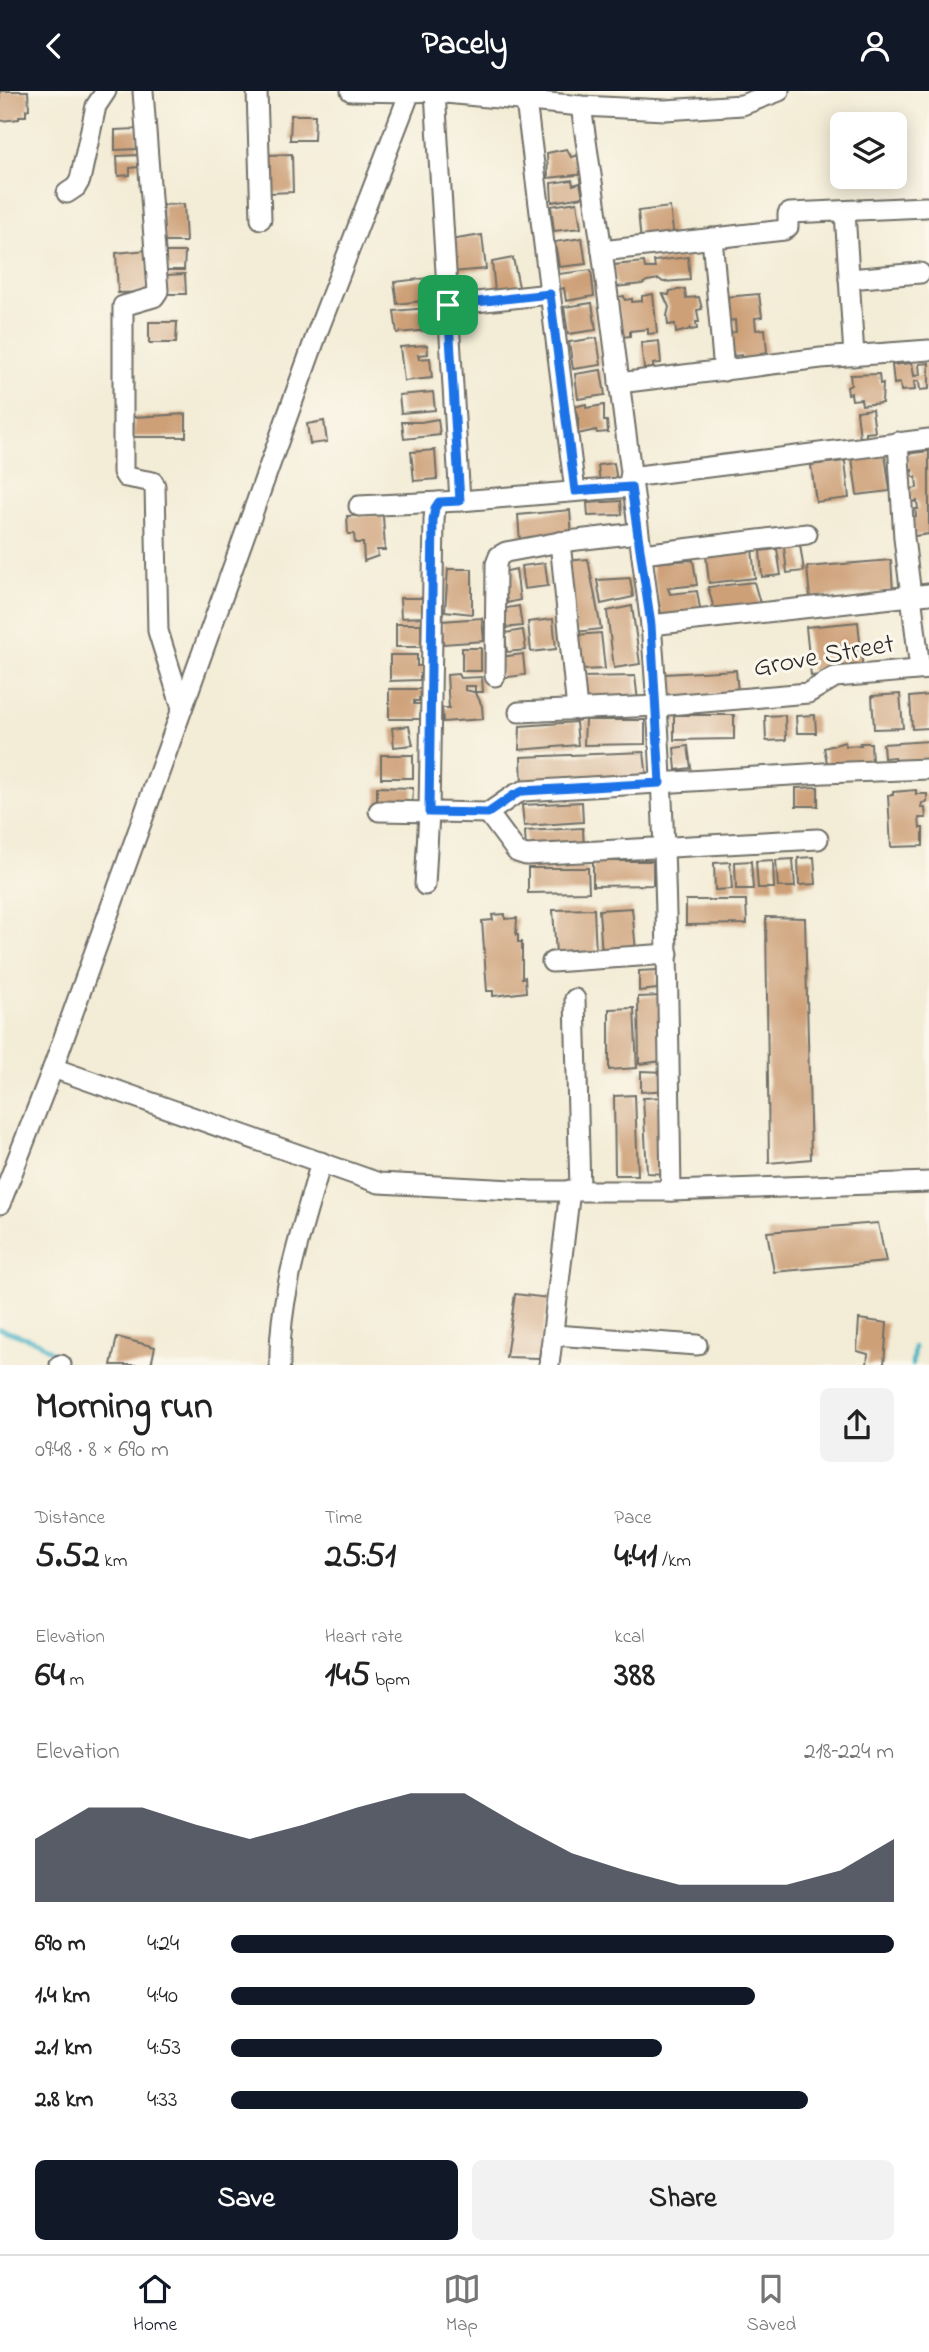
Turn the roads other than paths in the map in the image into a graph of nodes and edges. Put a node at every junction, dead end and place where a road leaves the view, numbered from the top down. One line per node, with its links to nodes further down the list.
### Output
1 (106, 91): 10 (street)
2 (143, 91): 40 (street)
3 (257, 91): 13 (street)
4 (351, 91): 6 (street)
5 (779, 91): 9 (street)
6 (410, 92): 7 (street); 40 (street)
7 (435, 92): 8 (street); 19 (street)
8 (526, 101): 9 (street); 18 (street)
9 (581, 106): 15 (street)
10 (67, 193)
11 (926, 207): 12 (street)
12 (845, 212): 14 (street); 17 (street)
13 (261, 219)
14 (712, 238): 15 (street); 22 (street)
15 (603, 251): 23 (street)
16 (920, 273): 17 (street)
17 (849, 279): 21 (street)
18 (550, 294): 19 (street); 27 (street)
19 (448, 305): 28 (street)
20 (929, 350): 21 (street)
21 (854, 356): 22 (street)
22 (724, 371): 23 (street)
23 (619, 383): 26 (street)
24 (929, 439): 25 (street)
25 (898, 442): 26 (street); 35 (street)
26 (631, 482): 27 (street); 31 (street)
27 (575, 491): 28 (street)
28 (460, 501): 29 (street)
29 (439, 502): 30 (street); 46 (street)
30 (359, 506)
31 (637, 533): 33 (street); 34 (street)
32 (807, 534): 34 (street)
33 (560, 543): 38 (street); 41 (street)
34 (642, 554): 36 (street)
35 (920, 595): 36 (street); 37 (street)
36 (651, 625): 39 (street)
37 (924, 669): 39 (street, Grove Street)
38 (495, 676)
39 (657, 706): 41 (street, Grove Street); 44 (street)
40 (182, 708): 54 (street)
41 (577, 710): 42 (street, Grove Street)
42 (519, 712)
43 (929, 769): 44 (street)
44 (660, 783): 47 (street); 49 (street)
45 (379, 811): 46 (street)
46 (429, 812): 47 (street); 50 (street)
47 (488, 813): 49 (street)
48 (818, 839): 49 (street)
49 (662, 848): 51 (street)
50 (425, 885)
51 (668, 954): 52 (street); 58 (street)
52 (552, 962)
53 (575, 999): 57 (street)
54 (53, 1068): 55 (street); 59 (street)
55 (321, 1162): 57 (street); 62 (street)
56 (929, 1182): 58 (street)
57 (575, 1190): 58 (street); 60 (street)
58 (671, 1191)
59 (0, 1204)
60 (554, 1335): 61 (street); 63 (street)
61 (697, 1345)
62 (280, 1365)
63 (549, 1365)

